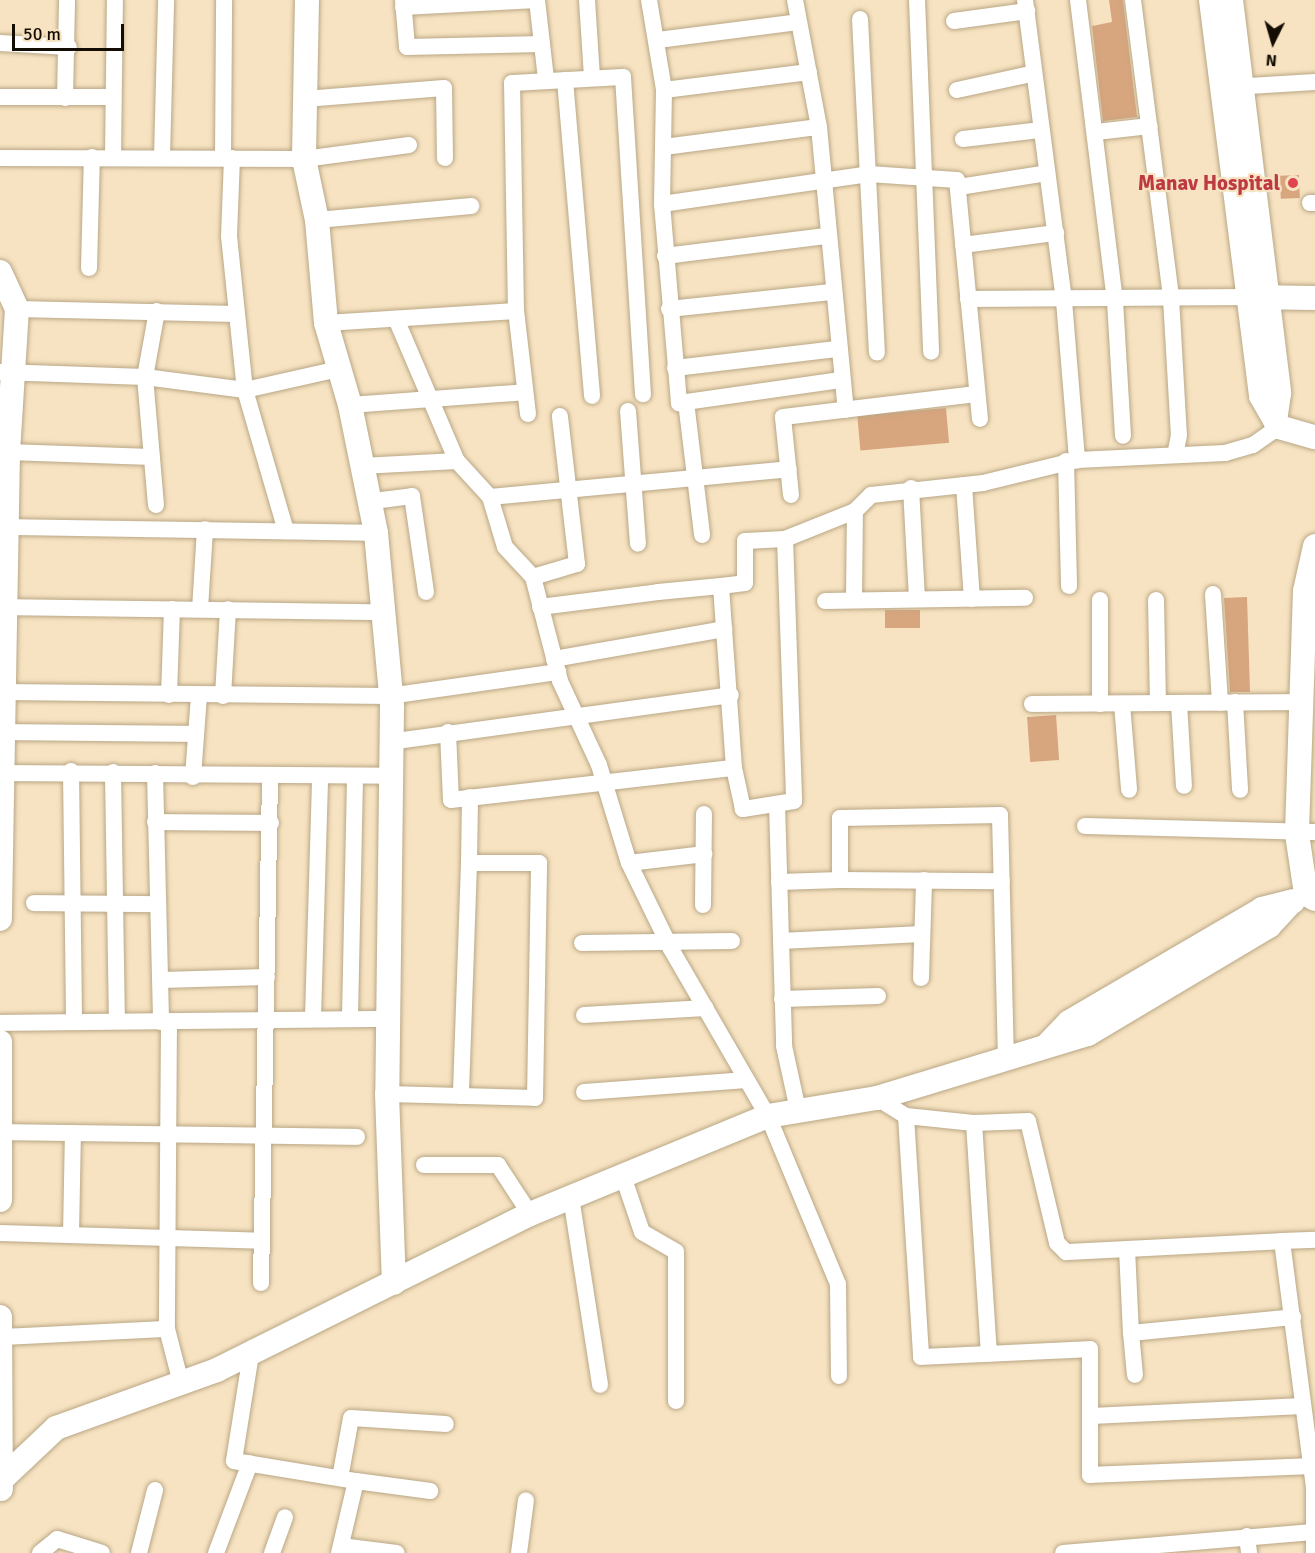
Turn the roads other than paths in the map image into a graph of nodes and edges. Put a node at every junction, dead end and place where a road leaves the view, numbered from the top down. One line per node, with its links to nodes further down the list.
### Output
1 (67, 0): 23 (street)
2 (115, 0): 34 (street)
3 (166, 0): 46 (street)
4 (224, 0): 48 (street)
5 (307, 0): 36 (street)
6 (537, 0): 15 (street); 22 (street)
7 (587, 0): 26 (street)
8 (649, 0): 20 (street)
9 (795, 0): 19 (street)
10 (917, 0): 53 (street)
11 (1078, 0): 40 (street)
12 (1133, 0): 37 (street)
13 (1211, 0): 30 (street)
14 (1231, 0): 30 (street)
15 (403, 3): 22 (street)
16 (1026, 5): 18 (street); 25 (street)
17 (860, 19): 52 (street)
18 (954, 21)
19 (798, 22): 20 (street); 24 (street)
20 (658, 40): 31 (street)
21 (0, 43): 23 (street)
22 (542, 44): 27 (street)
23 (69, 47): 35 (street)
24 (809, 72): 31 (street); 38 (street)
25 (1031, 74): 32 (street); 39 (street)
26 (592, 77): 28 (street); 89 (street)
27 (546, 79): 28 (street); 75 (street)
28 (565, 80): 91 (street)
29 (1315, 82): 30 (street)
30 (1232, 87): 66 (street)
31 (664, 90): 43 (street)
32 (957, 90)
33 (0, 97): 35 (street)
34 (112, 97): 35 (street); 45 (street)
35 (65, 99)
36 (305, 99): 49 (street); 50 (street)
37 (1150, 126): 40 (street); 68 (street)
38 (819, 127): 43 (street); 54 (street)
39 (1041, 130): 41 (street); 51 (street)
40 (1096, 132): 71 (street)
41 (963, 139)
42 (409, 145): 50 (street)
43 (664, 147): 56 (street)
44 (93, 157): 45 (street); 47 (street); 63 (street)
45 (113, 157): 46 (street)
46 (162, 157): 48 (street)
47 (0, 158)
48 (227, 158): 50 (street); 76 (street)
49 (446, 158)
50 (304, 159): 58 (street)
51 (1047, 173): 55 (street); 59 (street)
52 (868, 174): 53 (street); 54 (street); 81 (street)
53 (924, 178): 55 (street); 80 (street)
54 (823, 182): 56 (street); 60 (street)
55 (960, 187): 61 (street)
56 (662, 204): 62 (street)
57 (471, 206): 58 (street)
58 (317, 220): 78 (street)
59 (1056, 233): 61 (street); 70 (street)
60 (826, 236): 62 (street); 65 (street)
61 (963, 245): 67 (street)
62 (665, 256): 73 (street)
63 (89, 268)
64 (0, 272): 72 (street)
65 (831, 292): 73 (street); 79 (street)
66 (1259, 297): 68 (street); 69 (street); 100 (street)
67 (968, 298): 70 (street); 90 (street)
68 (1171, 298): 71 (street); 104 (street)
69 (1315, 298)
70 (1064, 301): 71 (street); 107 (street)
71 (1115, 301): 101 (street)
72 (17, 309): 74 (street); 84 (street)
73 (669, 309): 82 (street)
74 (157, 310): 76 (street); 85 (street)
75 (516, 311): 77 (street); 88 (street)
76 (236, 314): 87 (street)
77 (396, 319): 78 (street); 92 (street)
78 (326, 323): 83 (street)
79 (837, 349): 82 (street); 86 (street)
80 (931, 352)
81 (877, 353)
82 (675, 368): 93 (street)
83 (339, 369): 87 (street); 94 (street)
84 (8, 372): 85 (street); 103 (street)
85 (146, 377): 87 (street); 105 (street)
86 (841, 380): 93 (street); 95 (street)
87 (245, 390): 123 (street)
88 (525, 392): 92 (street); 97 (street)
89 (643, 394)
90 (977, 394): 95 (street); 99 (street)
91 (592, 396)
92 (430, 399): 94 (street); 106 (street)
93 (686, 402): 110 (street)
94 (350, 405): 108 (street)
95 (846, 410): 109 (street)
96 (628, 411): 111 (street)
97 (528, 414)
98 (560, 417): 114 (street)
99 (980, 419)
100 (1277, 424): 102 (street); 104 (street)
101 (1123, 436)
102 (1315, 437)
103 (6, 438): 105 (street); 112 (street)
104 (1174, 455): 107 (street)
105 (152, 457): 119 (street)
106 (457, 461): 108 (street); 117 (street)
107 (1072, 461): 113 (street); 131 (street)
108 (361, 466): 118 (street)
109 (789, 469): 110 (street); 116 (street)
110 (695, 481): 111 (street); 125 (street)
111 (633, 482): 114 (street); 127 (street)
112 (4, 485): 121 (street)
113 (964, 485): 115 (street); 136 (street)
114 (569, 488): 117 (street); 129 (street)
115 (910, 488): 120 (street); 135 (street)
116 (791, 495)
117 (490, 497): 129 (street)
118 (366, 502): 124 (street); 132 (street)
119 (156, 505)
120 (855, 511): 126 (street); 137 (street)
121 (9, 527): 122 (street); 141 (street)
122 (205, 529): 123 (street); 144 (street)
123 (286, 531): 124 (street)
124 (376, 533): 146 (street)
125 (702, 535)
126 (786, 539): 130 (street); 183 (street)
127 (638, 544)
128 (1315, 546): 157 (street)
129 (533, 577): 142 (street)
130 (721, 586): 142 (street); 147 (street)
131 (1069, 586)
132 (426, 592)
133 (1213, 594): 156 (street)
134 (1024, 598): 136 (street)
135 (917, 599): 136 (street); 137 (street)
136 (972, 599)
137 (854, 600): 140 (street)
138 (1100, 600): 161 (street)
139 (1156, 600): 158 (street)
140 (825, 601)
141 (5, 607): 143 (street); 148 (street)
142 (540, 607): 149 (street)
143 (172, 609): 144 (street); 151 (street)
144 (200, 609): 145 (street)
145 (228, 609): 146 (street); 154 (street)
146 (382, 612): 155 (street)
147 (724, 629): 149 (street); 152 (street)
148 (2, 651): 150 (street)
149 (556, 666): 155 (street); 163 (street)
150 (3, 692): 151 (street); 164 (street)
151 (169, 695): 153 (street)
152 (730, 695): 163 (street); 168 (street)
153 (199, 696): 154 (street); 166 (street)
154 (223, 696): 155 (street)
155 (389, 696): 167 (street)
156 (1227, 702): 157 (street); 159 (street); 181 (street)
157 (1302, 702): 188 (street)
158 (1158, 703): 159 (street); 162 (street)
159 (1179, 703): 179 (street)
160 (1032, 704): 161 (street)
161 (1100, 704): 162 (street)
162 (1122, 704): 180 (street)
163 (578, 714): 165 (street); 178 (street)
164 (4, 732): 166 (street); 171 (street)
165 (448, 732): 167 (street); 182 (street)
166 (196, 734): 175 (street)
167 (389, 742): 174 (street)
168 (734, 768): 178 (street); 183 (street)
169 (71, 771): 170 (street); 171 (street); 199 (street)
170 (113, 772): 172 (street); 197 (street)
171 (6, 773): 202 (street)
172 (154, 773): 175 (street); 185 (street)
173 (270, 776): 175 (street); 177 (street); 186 (street)
174 (389, 776): 176 (street); 218 (street)
175 (193, 777)
176 (355, 778): 177 (street); 216 (street)
177 (320, 779): 215 (street)
178 (605, 782): 182 (street); 191 (street)
179 (1184, 786)
180 (1129, 790)
181 (1240, 790)
182 (470, 797): 190 (street)
183 (777, 804): 195 (street)
184 (704, 814): 189 (street)
185 (155, 822): 186 (street); 200 (street)
186 (271, 823): 208 (street)
187 (1084, 826): 188 (street)
188 (1306, 833): 196 (street)
189 (704, 854): 191 (street); 201 (street)
190 (469, 863): 228 (street); 228 (street)
191 (629, 863): 204 (street)
192 (840, 880): 193 (street); 194 (street); 195 (street)
193 (924, 880): 194 (street); 203 (street)
194 (1002, 881): 224 (street)
195 (779, 882): 206 (street)
196 (1308, 898): 224 (street)
197 (116, 902): 199 (street); 200 (street); 219 (street)
198 (34, 903): 199 (street)
199 (73, 903): 220 (street)
200 (158, 904): 210 (street)
201 (703, 905)
202 (0, 919)
203 (922, 934): 206 (street); 209 (street)
204 (667, 940): 205 (street); 207 (street); 213 (street)
205 (732, 941)
206 (781, 941): 212 (street)
207 (582, 943)
208 (267, 977): 210 (street); 217 (street)
209 (921, 978)
210 (161, 980): 221 (street)
211 (878, 996): 212 (street)
212 (782, 999): 230 (street)
213 (706, 1008): 214 (street); 225 (street)
214 (584, 1015)
215 (313, 1017): 216 (street); 217 (street)
216 (351, 1017): 218 (street)
217 (267, 1018): 221 (street); 237 (street)
218 (388, 1018): 227 (street)
219 (117, 1020): 220 (street); 221 (street)
220 (74, 1021): 222 (street)
221 (165, 1021): 236 (street)
222 (0, 1023)
223 (0, 1042): 234 (street)
224 (1006, 1056): 229 (street)
225 (747, 1080): 226 (street); 231 (street)
226 (584, 1092)
227 (387, 1094): 228 (street); 251 (street)
228 (461, 1096)
229 (878, 1098): 230 (street); 232 (street)
230 (798, 1110): 231 (street)
231 (768, 1116): 240 (street); 260 (street)
232 (906, 1116): 233 (street); 258 (street)
233 (974, 1123): 250 (street); 258 (street)
234 (3, 1132): 235 (street); 241 (street)
235 (73, 1133): 236 (street); 245 (street)
236 (171, 1134): 237 (street); 246 (street)
237 (265, 1135): 238 (street); 248 (street)
238 (357, 1137)
239 (424, 1165): 243 (street)
240 (623, 1176): 242 (street); 263 (street)
241 (1, 1188)
242 (571, 1197): 243 (street); 262 (street)
243 (530, 1214): 251 (street)
244 (0, 1233): 245 (street)
245 (71, 1234): 246 (street)
246 (167, 1236): 248 (street); 255 (street)
247 (1315, 1240): 249 (street)
248 (262, 1241): 252 (street)
249 (1282, 1241): 250 (street); 253 (street)
250 (1127, 1249): 256 (street)
251 (394, 1282): 257 (street)
252 (261, 1283)
253 (1293, 1317): 256 (street); 264 (street)
254 (0, 1327): 255 (street); 270 (street)
255 (167, 1329): 261 (street)
256 (1131, 1334): 259 (street)
257 (252, 1348): 261 (street); 267 (street)
258 (989, 1354): 265 (street)
259 (1135, 1375)
260 (839, 1376)
261 (181, 1383): 270 (street)
262 (600, 1385)
263 (676, 1401)
264 (1303, 1406): 265 (street); 268 (street)
265 (1090, 1416): 268 (street)
266 (446, 1424): 269 (street)
267 (250, 1463): 269 (street); 283 (street)
268 (1311, 1466): 275 (street)
269 (348, 1479): 272 (street); 278 (street)
270 (1, 1487)
271 (155, 1490): 282 (street)
272 (430, 1491)
273 (526, 1500): 286 (street)
274 (285, 1517): 284 (street)
275 (1313, 1532): 276 (street); 288 (street)
276 (1248, 1545): 277 (street)
277 (1184, 1547): 279 (street)
278 (340, 1549): 285 (street)
279 (1122, 1549): 287 (street)
280 (40, 1553): 281 (street)
281 (102, 1553)
282 (139, 1553)
283 (216, 1553)
284 (272, 1553)
285 (397, 1553)
286 (519, 1553)
287 (1063, 1553)
288 (1314, 1553)

